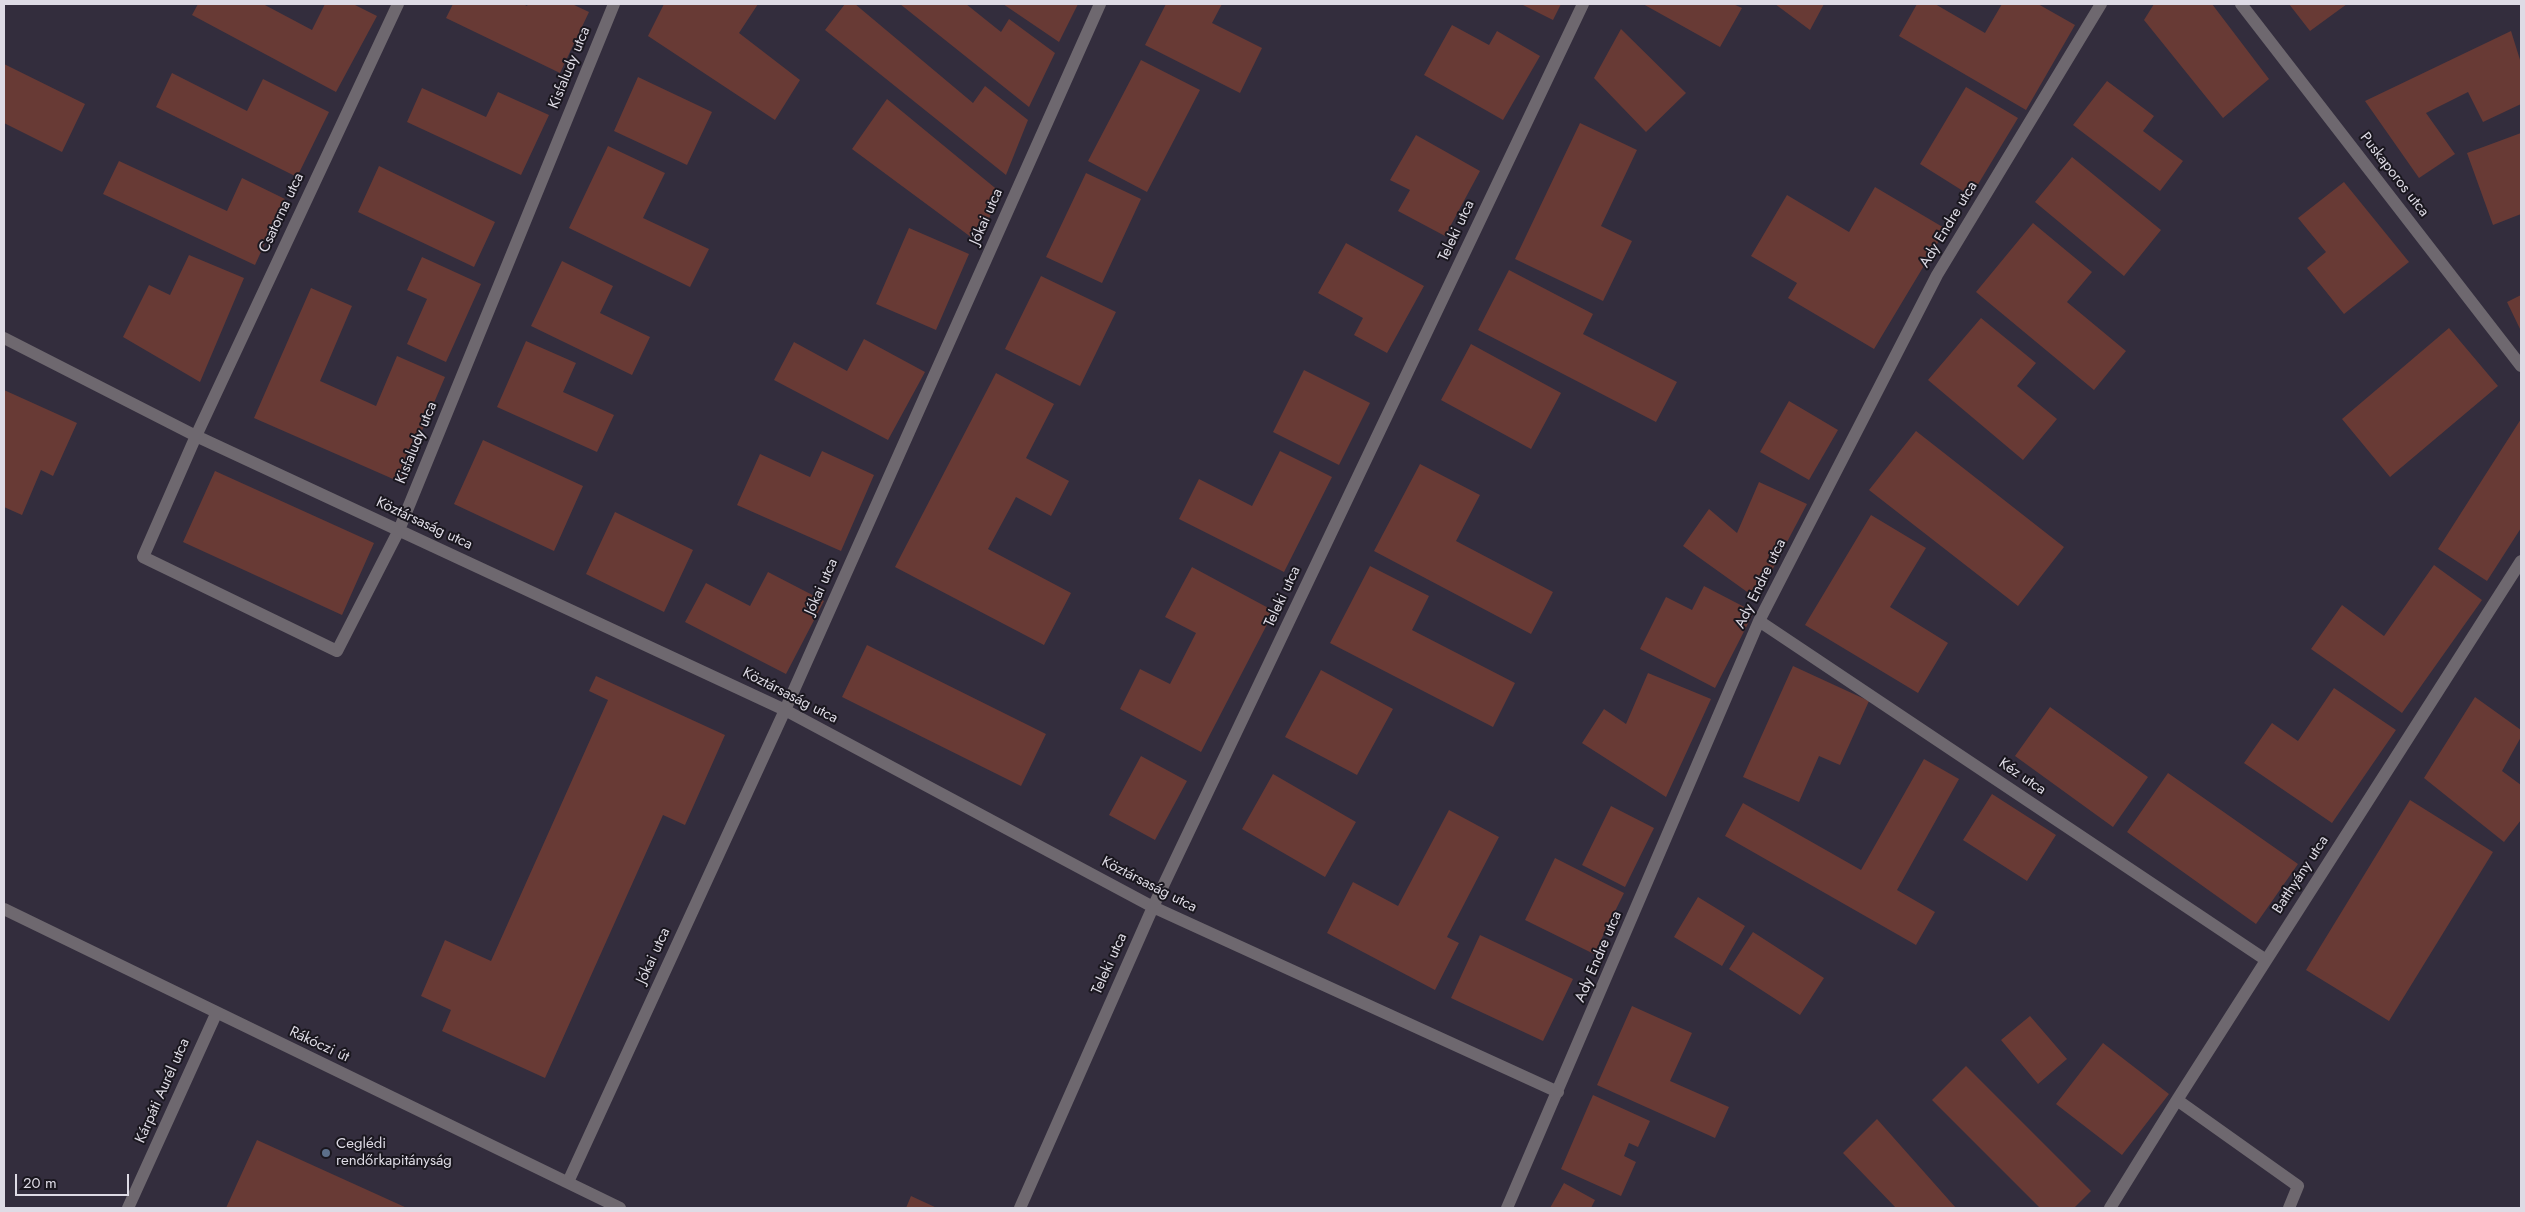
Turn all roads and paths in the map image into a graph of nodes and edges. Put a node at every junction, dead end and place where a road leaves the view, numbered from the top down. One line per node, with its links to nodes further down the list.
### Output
1 (398, 4): 9 (street, Csatorna utca)
2 (614, 4): 10 (street, Kisfaludy utca)
3 (1100, 4): 13 (street, Jókai utca)
4 (1583, 4): 14 (street, Teleki utca)
5 (2101, 4): 12 (street, Ady Endre utca)
6 (2241, 4): 8 (street, Puskaporos utca)
7 (4, 338): 9 (street, Köztársaság utca)
8 (2521, 366)
9 (196, 436): 10 (street, Köztársaság utca); 10 (street, Kisfaludy utca)
10 (399, 530): 13 (street, Köztársaság utca)
11 (2521, 561): 16 (street, Batthyány utca)
12 (1759, 621): 16 (street, Kéz utca); 18 (street, Ady Endre utca)
13 (785, 710): 14 (street, Köztársaság utca); 20 (street, Jókai utca)
14 (1153, 907): 18 (street, Köztársaság utca); 23 (street, Teleki utca)
15 (4, 909): 17 (street, Rákóczi út)
16 (2266, 960): 19 (street, Batthyány utca)
17 (216, 1014): 20 (street, Rákóczi út); 21 (street, Kárpáti Aurél utca)
18 (1558, 1092): 24 (street, Ady Endre utca)
19 (2177, 1100): 25 (street, Batthyány utca); 26 (street)
20 (568, 1182): 22 (street, Rákóczi út)
21 (128, 1208)
22 (620, 1208)
23 (1020, 1208)
24 (1507, 1208)
25 (2110, 1208)
26 (2288, 1208)

